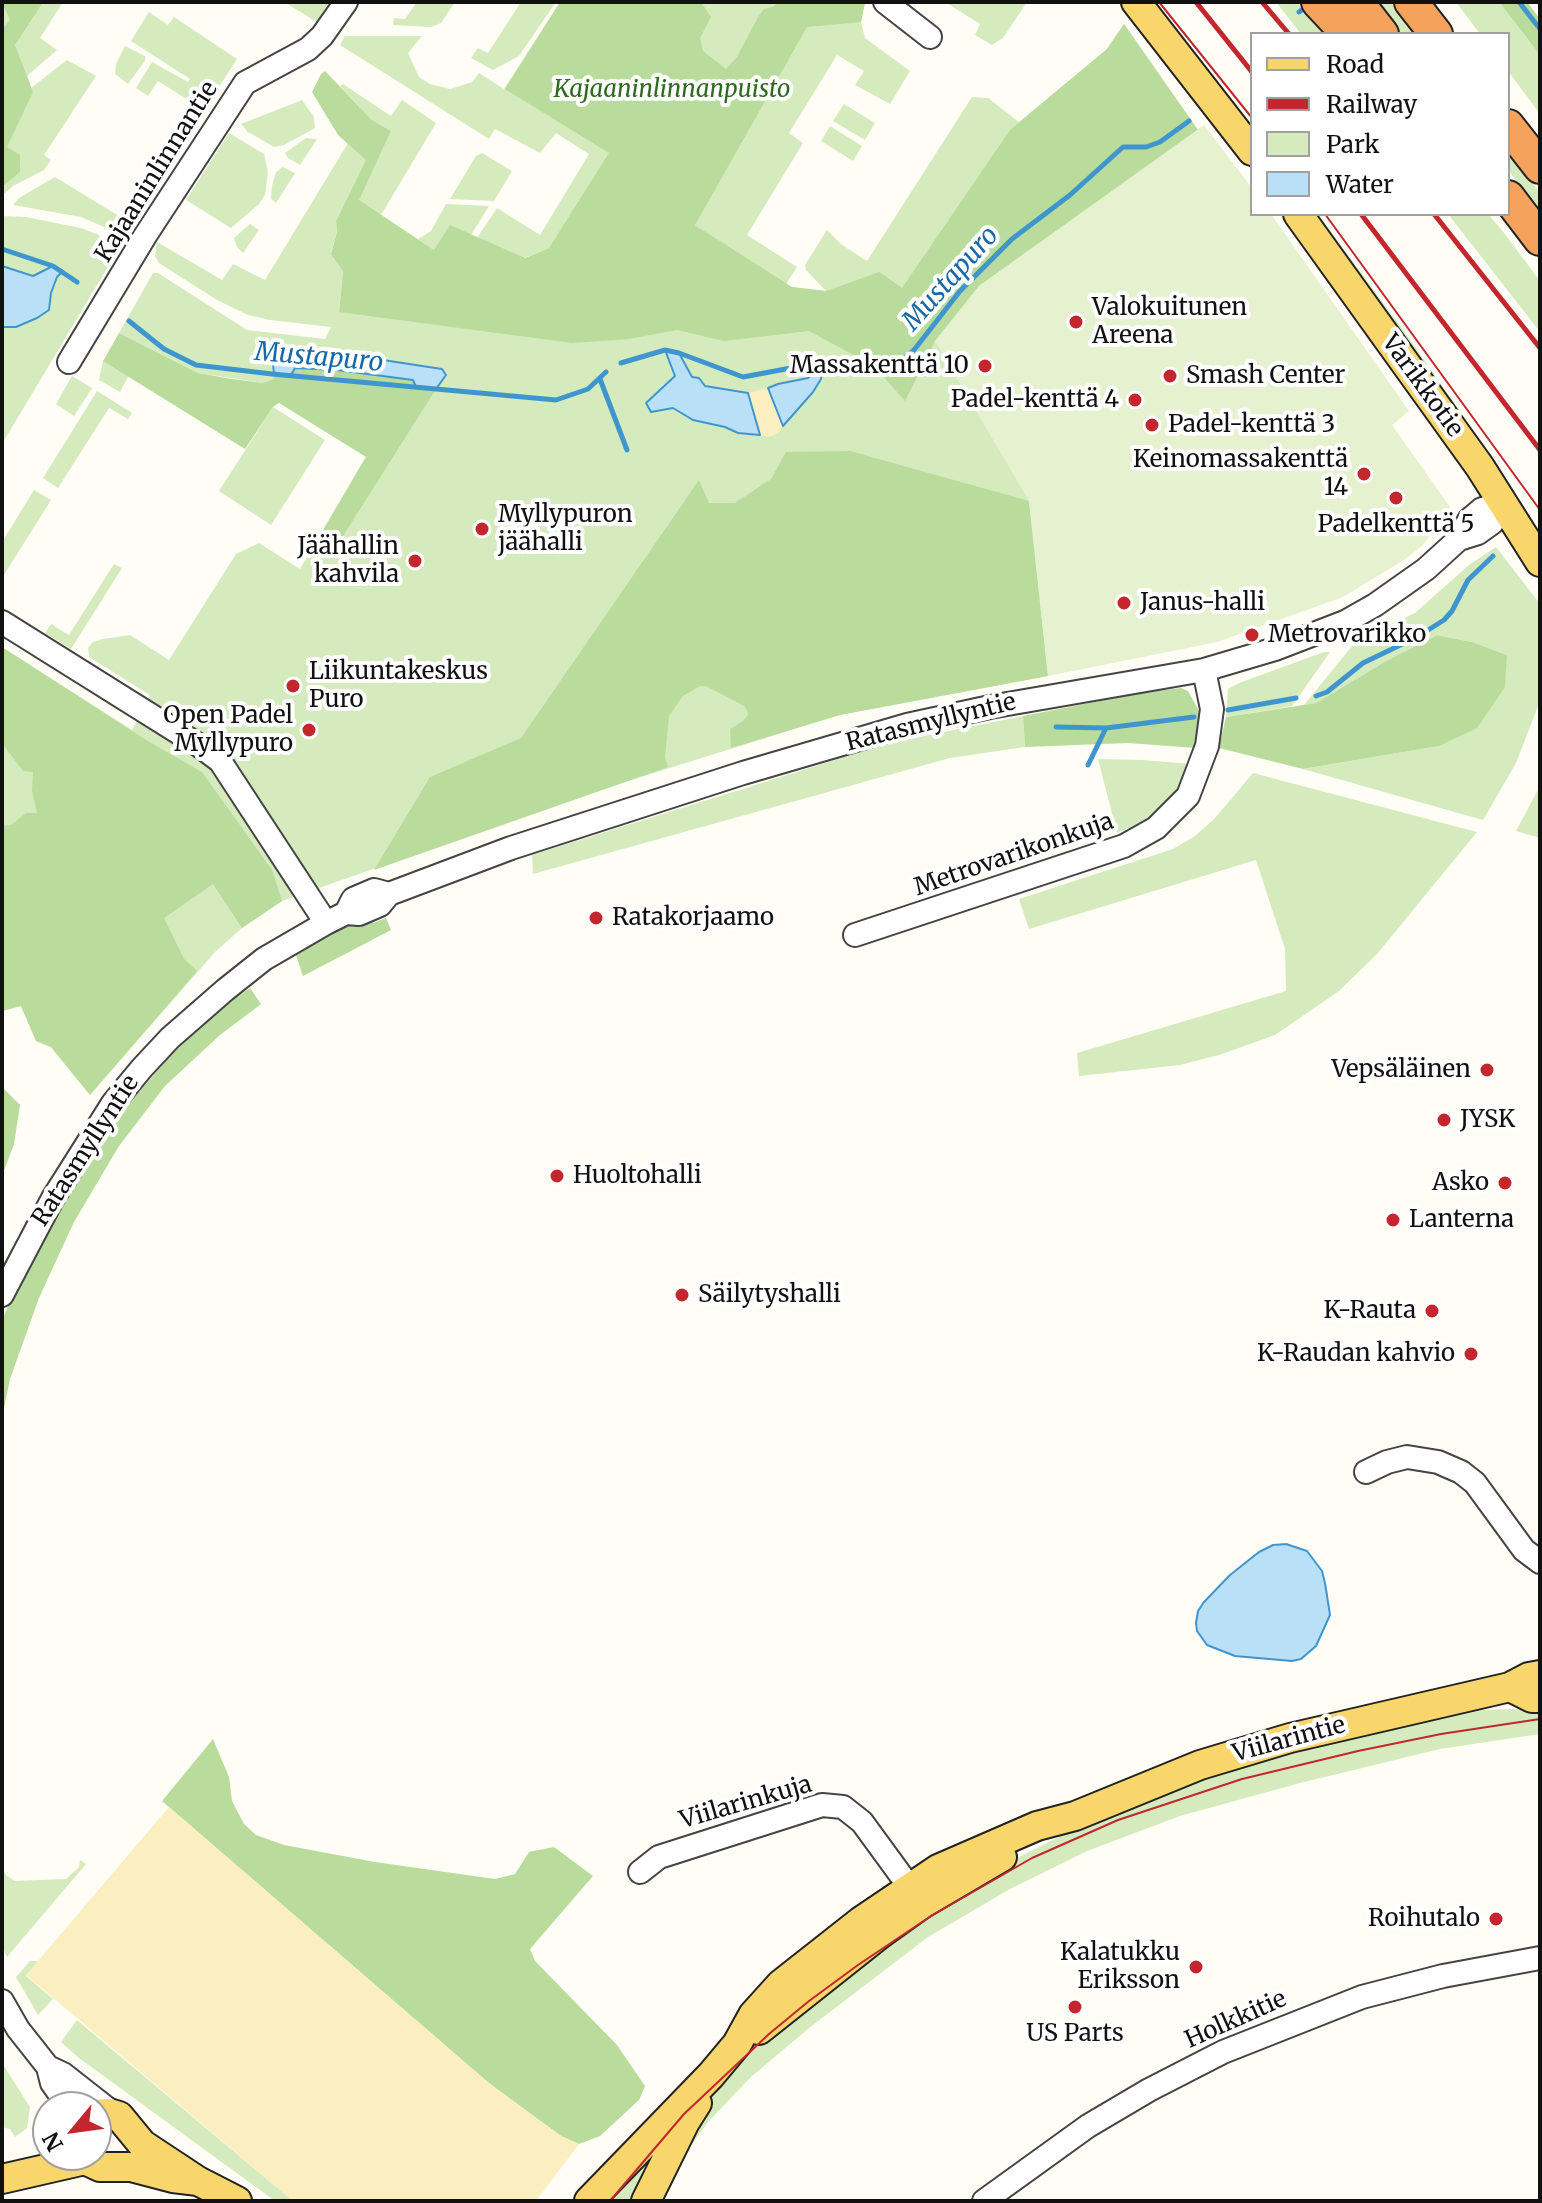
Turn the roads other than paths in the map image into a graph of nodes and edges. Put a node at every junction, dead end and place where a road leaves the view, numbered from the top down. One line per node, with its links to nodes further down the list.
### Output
1 (346, 2): 18 (street, Kajaaninlinnantie)
2 (885, 2): 12 (street)
3 (1136, 2): 13 (main road)
4 (1318, 2): 8 (highway)
5 (1357, 2): 9 (highway)
6 (1411, 2): 10 (highway)
7 (1428, 2): 11 (highway)
8 (1346, 32)
9 (1380, 32)
10 (1434, 32)
11 (1449, 32)
12 (930, 37)
13 (1250, 148)
14 (1510, 200): 17 (highway)
15 (1510, 207): 17 (highway)
16 (1299, 216): 19 (main road, Varikkotie)
17 (1538, 237)
18 (69, 362)
19 (1504, 503): 20 (main road, Varikkotie); 22 (street, Ratasmyllyntie)
20 (1540, 562)
21 (2, 622): 23 (street)
22 (1204, 670): 23 (street, Ratasmyllyntie); 24 (street, Metrovarikonkuja)
23 (336, 918): 25 (street, Ratasmyllyntie)
24 (855, 935)
25 (2, 1295)
26 (1366, 1472): 27 (street)
27 (1540, 1562)
28 (1540, 1675): 29 (main road, Viilarintie)
29 (1510, 1687): 30 (main road); 32 (main road, Viilarintie)
30 (1540, 1698)
31 (640, 1872): 32 (street, Viilarinkuja)
32 (916, 1895): 36 (main road, Viilarintie)
33 (1540, 1958): 48 (street, Holkkitie)
34 (2, 2001): 35 (street)
35 (48, 2067): 37 (street); 38 (street)
36 (711, 2075): 46 (main road, Viilarintie); 47 (main road, Viilarintie)
37 (58, 2091)
38 (113, 2119): 40 (street); 44 (main road)
39 (32, 2156): 43 (main road)
40 (112, 2161)
41 (112, 2164): 44 (main road)
42 (37, 2171): 43 (main road)
43 (4, 2178)
44 (198, 2181): 45 (main road)
45 (237, 2201)
46 (589, 2201)
47 (646, 2201)
48 (984, 2201)

